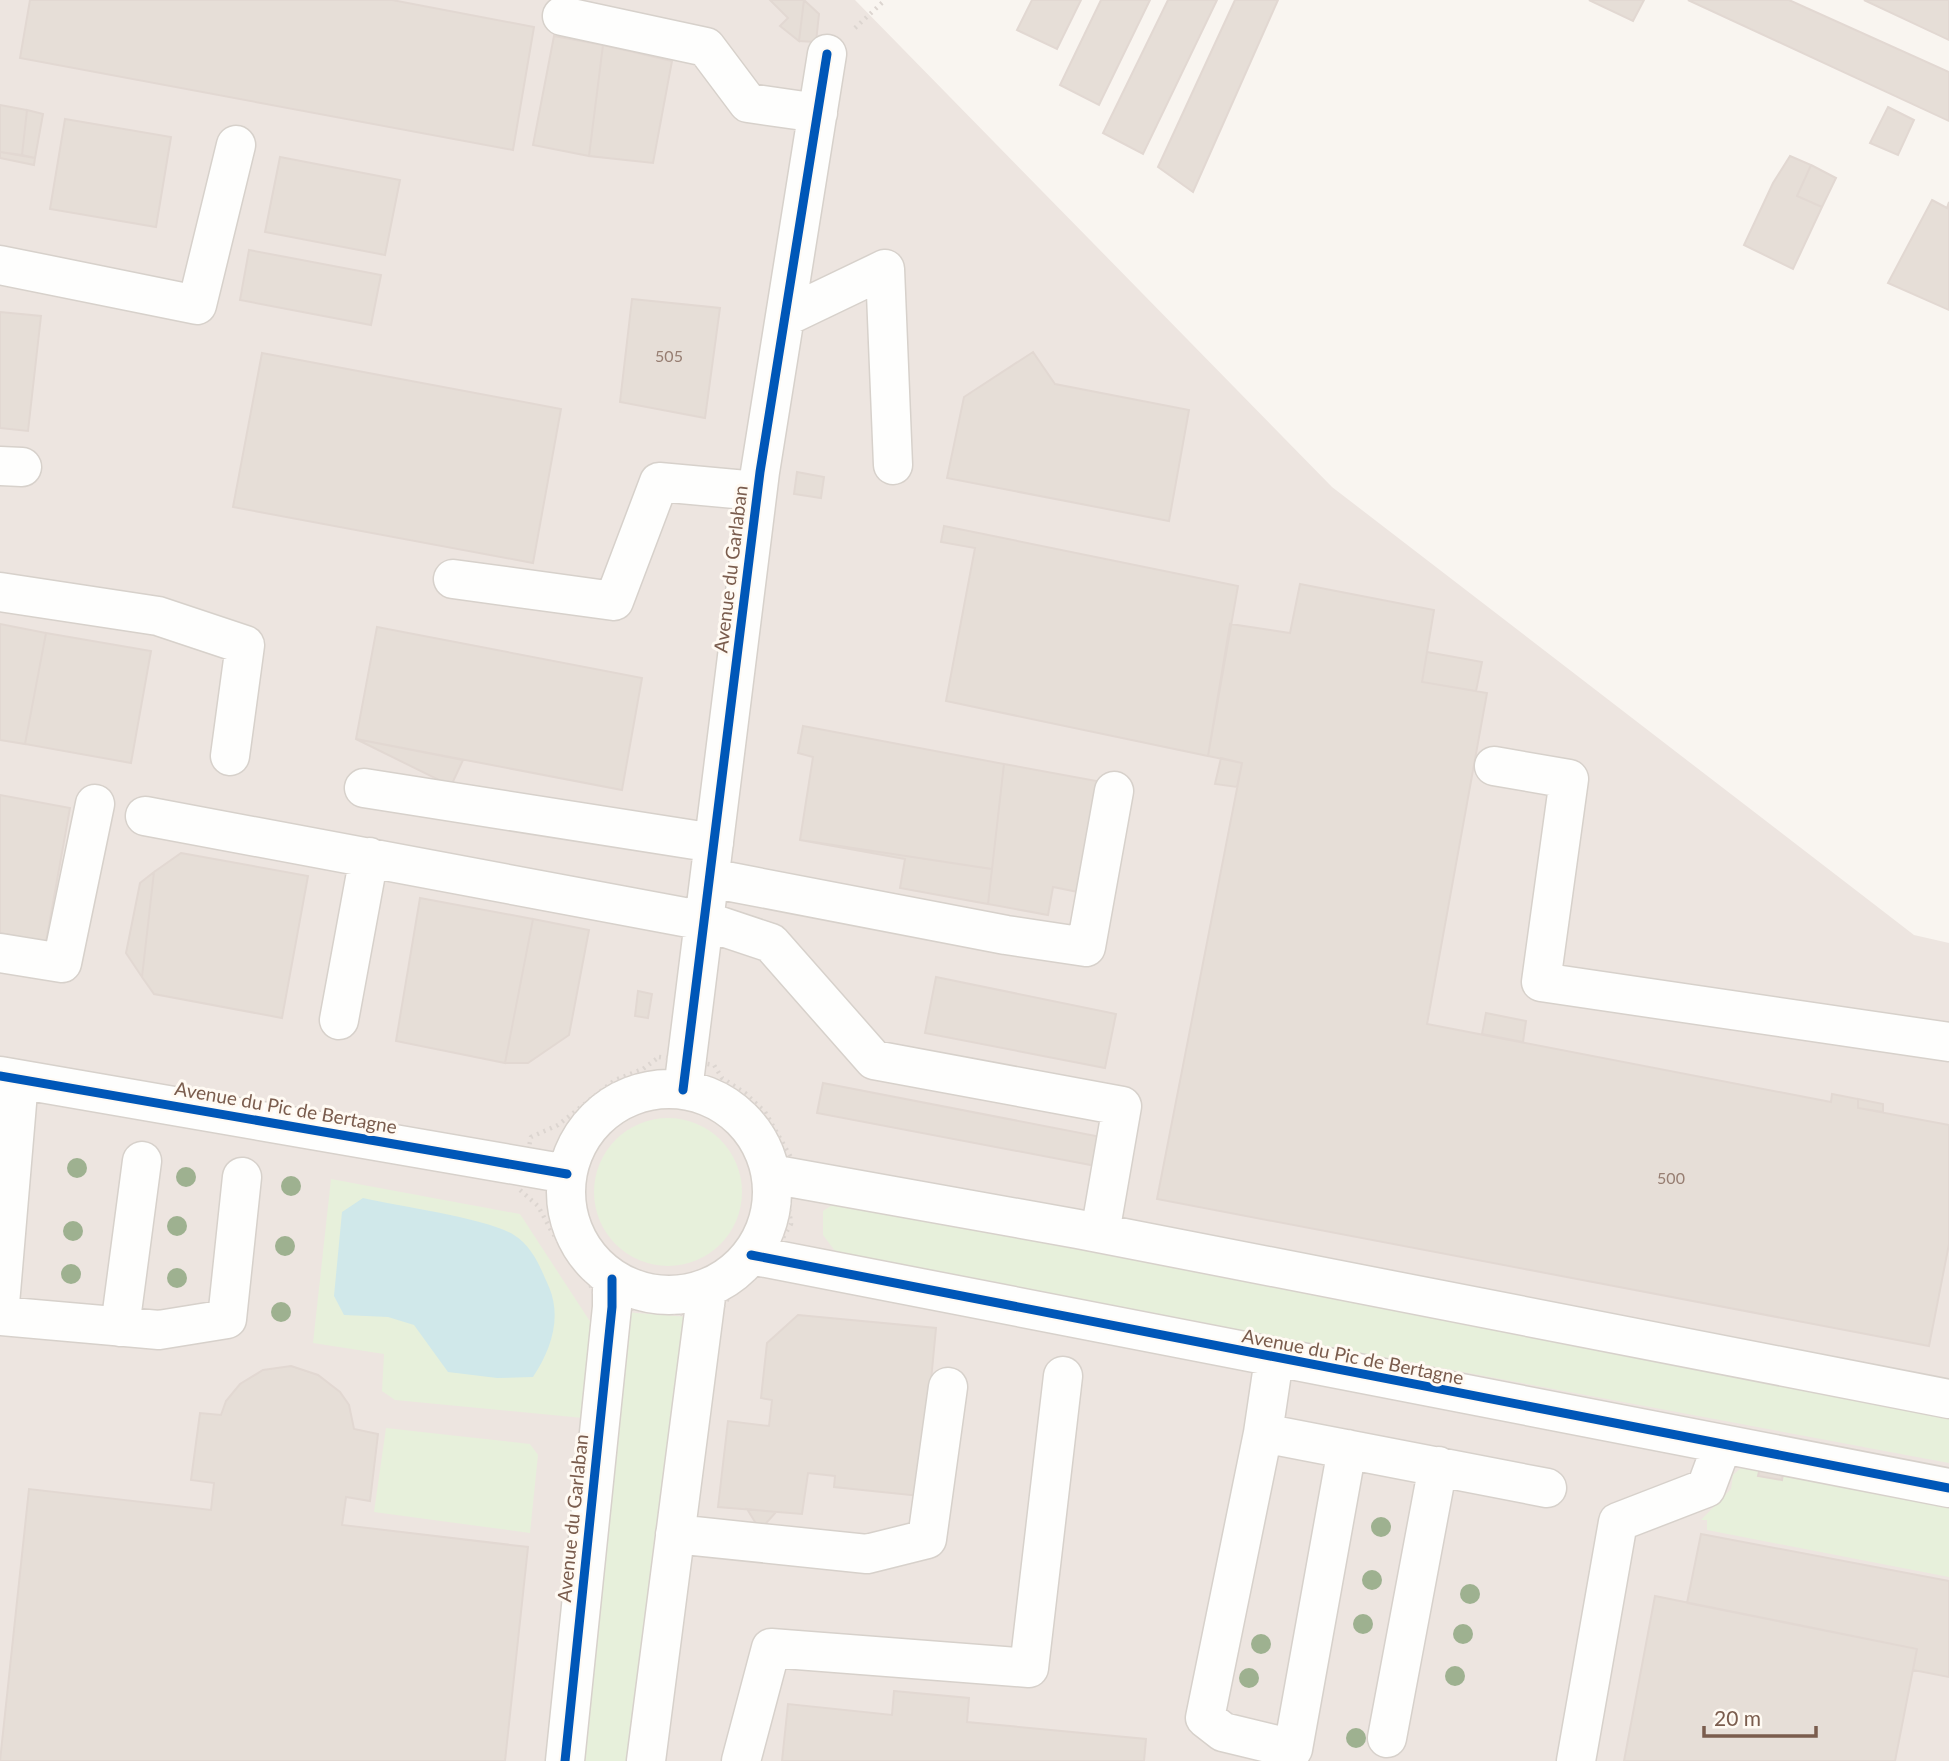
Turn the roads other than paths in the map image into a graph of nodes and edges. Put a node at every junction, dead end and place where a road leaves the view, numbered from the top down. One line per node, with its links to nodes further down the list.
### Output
1 (562, 16): 3 (street)
2 (827, 54): 3 (street, Avenue du Garlaban)
3 (818, 113): 6 (street, Avenue du Garlaban)
4 (236, 145): 5 (street)
5 (0, 265)
6 (785, 317): 7 (street); 8 (street, Avenue du Garlaban)
7 (893, 465)
8 (757, 491): 9 (street); 18 (street, Avenue du Garlaban)
9 (453, 579)
10 (0, 592): 11 (street)
11 (230, 757)
12 (1494, 766): 22 (street)
13 (364, 788): 18 (street)
14 (1114, 790): 18 (street)
15 (95, 804): 20 (street)
16 (145, 816): 17 (street)
17 (369, 857): 19 (street); 21 (street)
18 (712, 860): 19 (street, Avenue du Garlaban)
19 (705, 921): 23 (street, Avenue du Garlaban); 29 (street)
20 (0, 953)
21 (339, 1020)
22 (1949, 1042)
23 (684, 1076): 26 (street); 28 (street)
24 (9, 1078): 26 (street, Avenue du Pic de Bertagne); 33 (street)
25 (142, 1161): 35 (street)
26 (566, 1174): 31 (street)
27 (242, 1177): 35 (street)
28 (781, 1177): 29 (street); 30 (street)
29 (1100, 1233): 39 (street)
30 (763, 1258): 32 (street); 36 (street, Avenue du Pic de Bertagne)
31 (612, 1293): 32 (street); 49 (street, Avenue du Garlaban)
32 (705, 1302): 46 (street)
33 (0, 1304)
34 (0, 1316): 35 (street)
35 (120, 1327)
36 (1274, 1359): 40 (street); 41 (street, Avenue du Pic de Bertagne)
37 (1063, 1376): 51 (street)
38 (948, 1387): 46 (street)
39 (1949, 1398)
40 (1264, 1433): 42 (street); 48 (street)
41 (1721, 1445): 45 (street, Avenue du Pic de Bertagne); 52 (street)
42 (1347, 1449): 43 (street); 48 (street)
43 (1438, 1466): 44 (street); 47 (street)
44 (1547, 1488)
45 (1949, 1488)
46 (675, 1534): 50 (street)
47 (1387, 1738)
48 (1263, 1751)
49 (565, 1761)
50 (646, 1761)
51 (741, 1761)
52 (1576, 1761)

